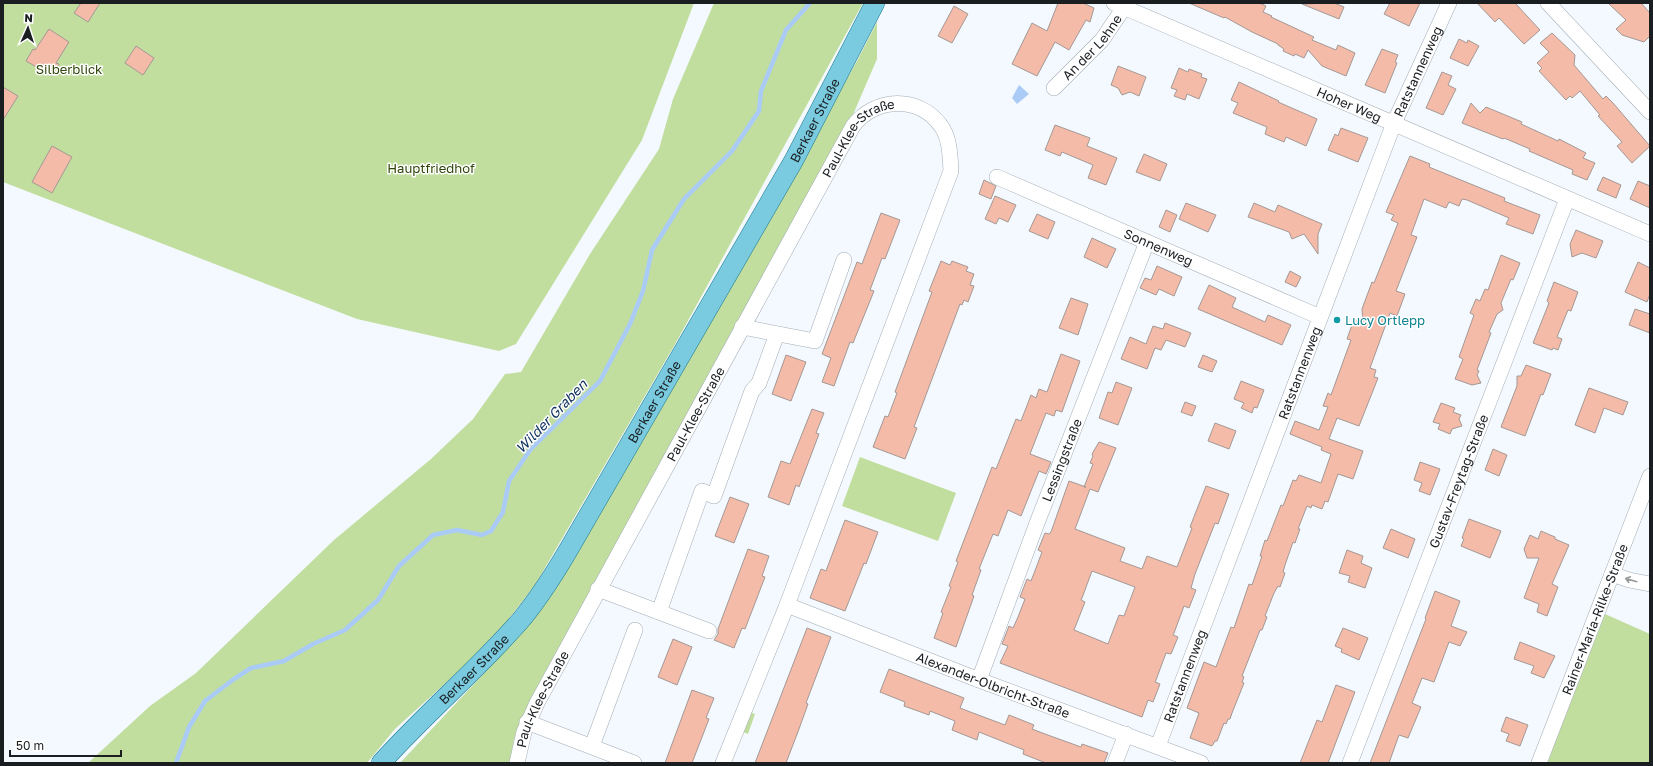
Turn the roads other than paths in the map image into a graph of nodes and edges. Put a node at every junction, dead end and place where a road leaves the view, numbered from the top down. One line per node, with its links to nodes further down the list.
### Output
1 (875, 3): 29 (main road, Berkaer Straße)
2 (1449, 3): 7 (street, Ratstannenweg)
3 (1548, 3): 6 (street)
4 (1122, 4): 5 (street, An der Lehne); 7 (street, Hoher Weg)
5 (1054, 88)
6 (1650, 112)
7 (1394, 123): 9 (street, Hoher Weg); 13 (street, Ratstannenweg)
8 (997, 177): 11 (street, Sonnenweg)
9 (1567, 199): 10 (street, Hoher Weg); 35 (street, Gustav-Freytag-Straße)
10 (1650, 234)
11 (1147, 242): 13 (street, Sonnenweg); 24 (street, Lessingstraße)
12 (844, 260): 15 (street)
13 (1320, 317): 28 (street, Ratstannenweg)
14 (742, 327): 15 (street); 19 (street, Paul-Klee-Straße); 20 (street, Paul-Klee-Straße)
15 (777, 334): 21 (street)
16 (1650, 476): 17 (street, Rainer-Maria-Rilke-Straße)
17 (1612, 574): 18 (street, one-way to 17); 36 (street, Rainer-Maria-Rilke-Straße)
18 (1650, 584)
19 (598, 589): 21 (street); 25 (street, Paul-Klee-Straße)
20 (787, 605): 24 (street, Alexander-Olbricht-Straße); 32 (street, Paul-Klee-Straße)
21 (659, 612): 23 (street)
22 (635, 630): 27 (street)
23 (709, 631)
24 (979, 680): 26 (street, Alexander-Olbricht-Straße)
25 (527, 722): 27 (street); 30 (street, Paul-Klee-Straße)
26 (1126, 734): 28 (street, Alexander-Olbricht-Straße); 33 (street)
27 (592, 746): 31 (street)
28 (1158, 746): 34 (street, Alexander-Olbricht-Straße)
29 (381, 763)
30 (517, 763)
31 (634, 763)
32 (723, 763)
33 (1115, 763)
34 (1201, 763)
35 (1350, 763)
36 (1539, 763)

